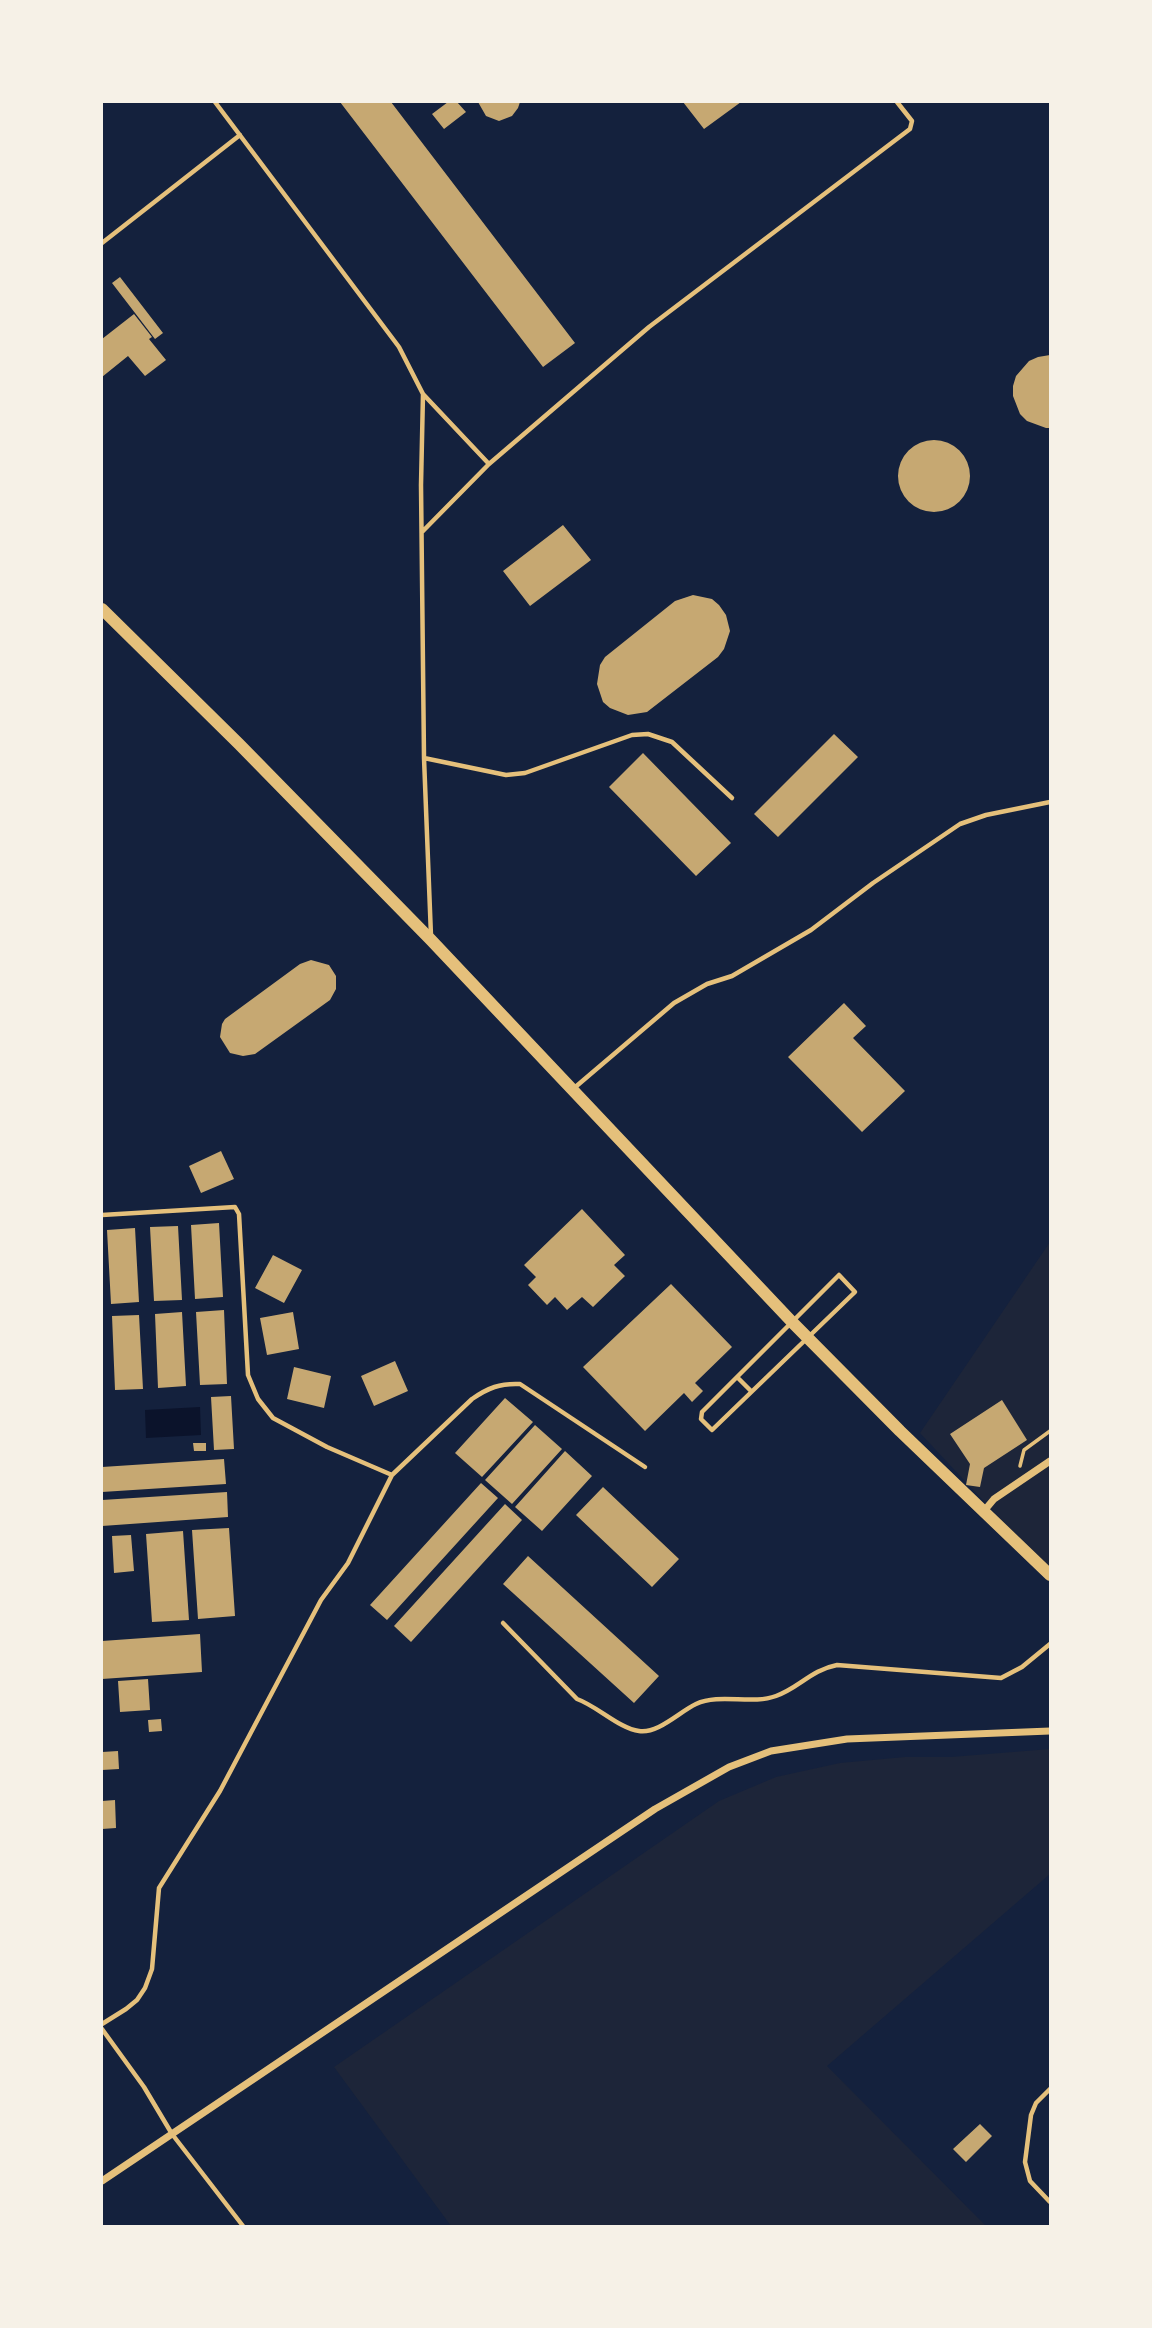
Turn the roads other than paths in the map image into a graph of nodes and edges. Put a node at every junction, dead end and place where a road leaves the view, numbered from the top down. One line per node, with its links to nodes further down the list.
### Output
1 (215, 102): 3 (lane)
2 (897, 102): 6 (lane)
3 (240, 135): 4 (lane); 5 (lane)
4 (102, 243)
5 (423, 394): 6 (lane); 7 (lane)
6 (489, 464): 7 (lane)
7 (422, 532): 9 (lane)
8 (102, 609): 12 (street)
9 (424, 758): 10 (lane); 12 (lane)
10 (732, 798)
11 (1051, 802): 13 (lane)
12 (431, 940): 13 (street)
13 (572, 1090): 15 (street)
14 (102, 1215): 21 (lane)
15 (792, 1322): 16 (street); 16 (lane); 17 (lane)
16 (808, 1337): 18 (lane); 22 (street)
17 (737, 1377): 18 (lane); 18 (lane)
18 (751, 1391)
19 (1051, 1461): 22 (street)
20 (645, 1467): 21 (lane)
21 (392, 1475): 27 (lane)
22 (984, 1511): 23 (street)
23 (1051, 1575)
24 (503, 1623): 25 (lane)
25 (1051, 1644)
26 (1051, 1731): 29 (street)
27 (102, 2027): 29 (lane)
28 (1051, 2089): 31 (lane)
29 (172, 2134): 30 (street); 32 (lane)
30 (102, 2181)
31 (1051, 2202)
32 (243, 2227)

